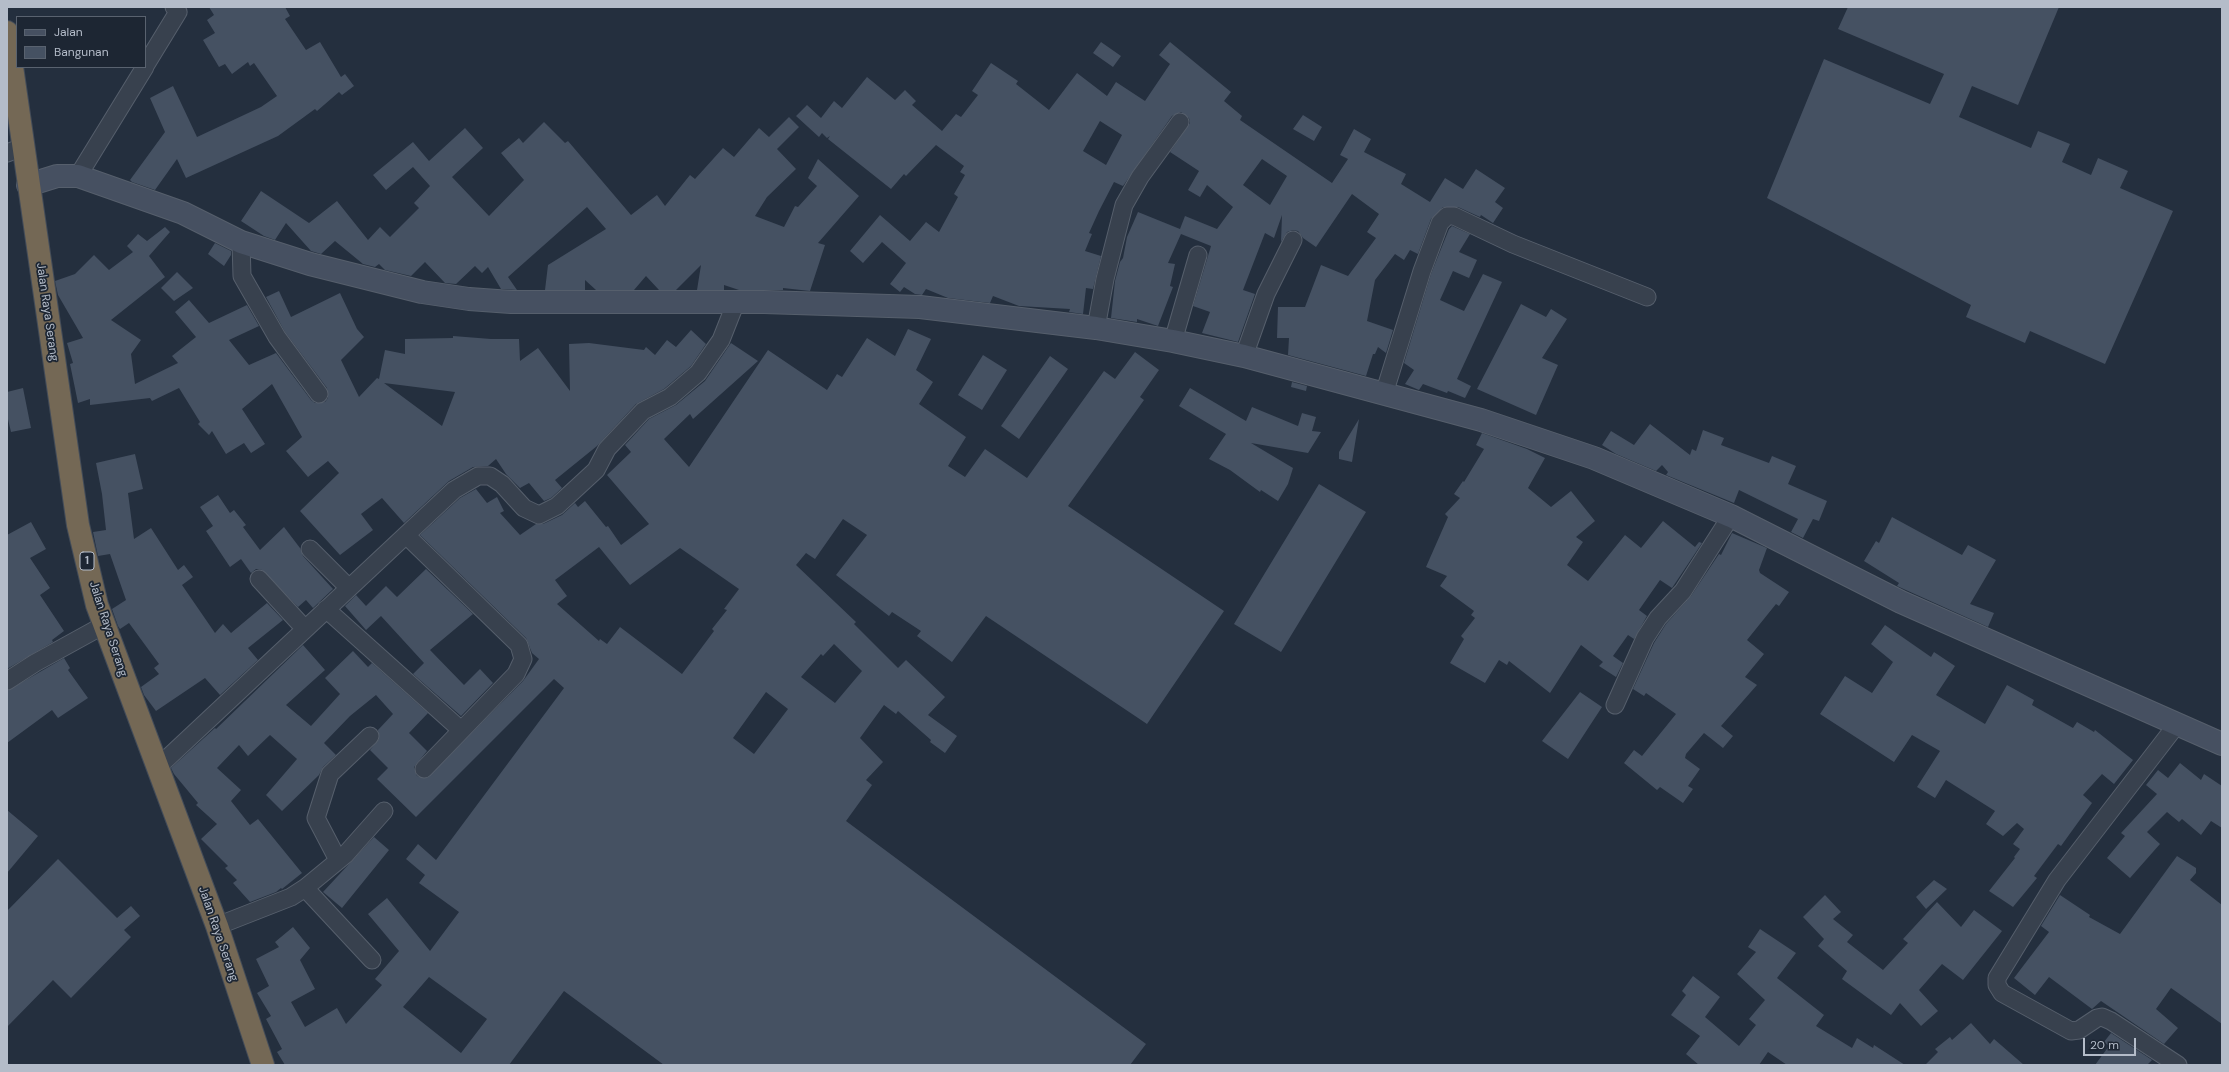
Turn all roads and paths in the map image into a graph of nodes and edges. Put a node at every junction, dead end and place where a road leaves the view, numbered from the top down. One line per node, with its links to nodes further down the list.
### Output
1 (174, 7): 3 (street)
2 (7, 32): 6 (highway, Jalan Raya Serang / 1)
3 (146, 65)
4 (144, 68): 7 (street)
5 (1180, 122): 14 (street)
6 (15, 150): 8 (highway, Jalan Raya Serang / 1)
7 (78, 176): 8 (main road); 10 (main road)
8 (28, 185): 25 (highway, Jalan Raya Serang / 1)
9 (1293, 240): 16 (street)
10 (241, 242): 13 (main road); 17 (street)
11 (1198, 255): 15 (street)
12 (1647, 297): 18 (street)
13 (736, 302): 14 (main road); 20 (street)
14 (1096, 328): 15 (main road)
15 (1173, 341): 16 (main road)
16 (1244, 356): 18 (main road)
17 (319, 394)
18 (1384, 394): 19 (main road)
19 (1731, 516): 28 (street); 29 (main road)
20 (406, 535): 23 (street); 30 (street)
21 (310, 549): 23 (street)
22 (259, 579): 26 (street)
23 (349, 588): 24 (street)
24 (326, 609): 26 (street); 30 (street)
25 (104, 626): 27 (street); 33 (highway, Jalan Raya Serang / 1)
26 (305, 629): 33 (street)
27 (7, 681)
28 (1616, 705)
29 (2178, 724): 32 (main road); 41 (street)
30 (461, 730): 34 (street)
31 (370, 736): 36 (street)
32 (2222, 744)
33 (158, 767): 38 (highway, Jalan Raya Serang / 1)
34 (424, 769)
35 (384, 811): 36 (street)
36 (338, 860): 37 (street)
37 (305, 888): 38 (street); 39 (street)
38 (217, 926): 40 (highway, Jalan Raya Serang / 1)
39 (372, 960)
40 (263, 1065)
41 (2178, 1065)

